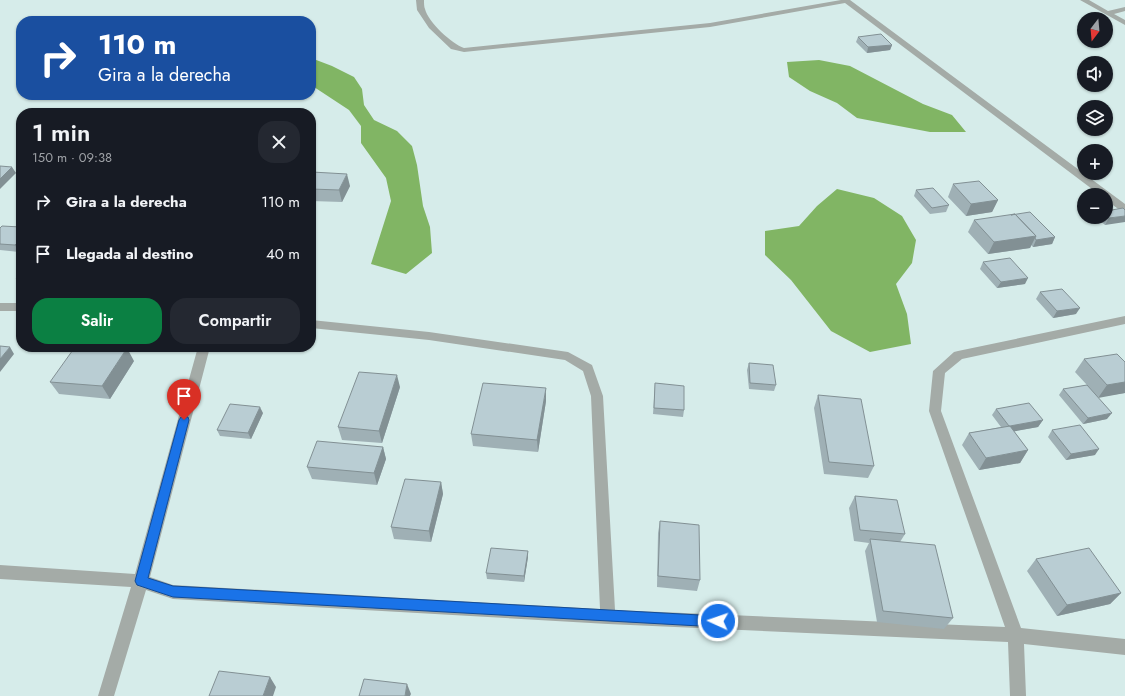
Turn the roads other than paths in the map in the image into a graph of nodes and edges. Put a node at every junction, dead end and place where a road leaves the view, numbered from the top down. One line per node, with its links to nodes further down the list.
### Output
1 (420, 0): 3 (street)
2 (1084, 0): 5 (street)
3 (846, 1): 9 (street)
4 (1125, 9): 6 (street)
5 (1105, 12)
6 (1112, 12)
7 (1113, 16): 8 (street)
8 (1125, 23)
9 (1125, 209)
10 (0, 306): 11 (street)
11 (16, 307)
12 (1125, 320): 18 (street)
13 (316, 325): 17 (street)
14 (203, 352): 16 (street)
15 (0, 572): 16 (street)
16 (141, 581): 17 (street); 20 (street)
17 (608, 617): 18 (street)
18 (1016, 635): 19 (street); 21 (street)
19 (1125, 647)
20 (106, 696)
21 (1018, 696)

